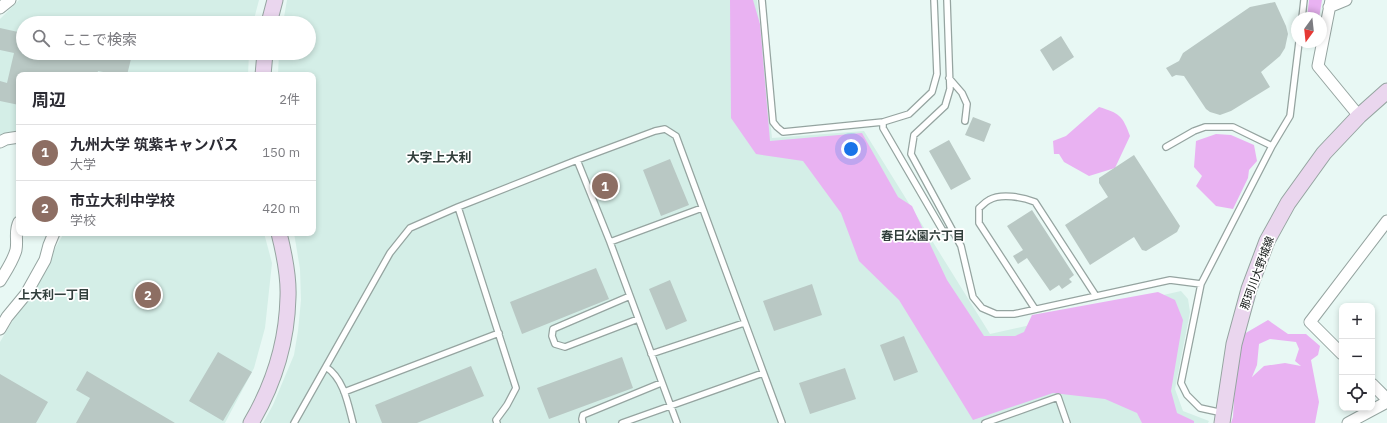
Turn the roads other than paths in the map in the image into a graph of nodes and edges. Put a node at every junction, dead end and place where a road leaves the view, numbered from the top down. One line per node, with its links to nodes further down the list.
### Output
1 (275, 0): 9 (main road)
2 (762, 0): 17 (lane)
3 (934, 0): 17 (lane)
4 (947, 0): 13 (lane)
5 (1304, 0): 8 (lane)
6 (1346, 0): 7 (street)
7 (1330, 4): 15 (street)
8 (1303, 12)
9 (271, 16)
10 (1298, 48): 21 (lane)
11 (264, 60): 12 (main road)
12 (263, 72)
13 (949, 78): 16 (lane); 26 (lane)
14 (1387, 91): 15 (main road, 那珂川大野城線)
15 (1359, 116): 49 (main road, 那珂川大野城線)
16 (965, 121)
17 (882, 122): 26 (lane)
18 (16, 137): 19 (street)
19 (0, 142)
20 (1166, 146): 21 (lane)
21 (1272, 146): 32 (lane)
22 (577, 160): 23 (lane); 24 (lane); 30 (lane)
23 (458, 207): 39 (lane); 42 (lane)
24 (702, 208): 30 (lane); 37 (lane)
25 (1387, 221): 40 (street)
26 (954, 232): 35 (lane)
27 (16, 236): 31 (street)
28 (53, 236): 38 (street)
29 (280, 236): 50 (main road)
30 (610, 242): 33 (lane)
31 (0, 282)
32 (1201, 284): 34 (lane); 49 (lane)
33 (630, 296): 36 (lane); 36 (lane)
34 (1096, 296): 35 (lane); 35 (lane)
35 (1035, 309)
36 (638, 319): 41 (lane)
37 (744, 323): 41 (lane); 43 (lane)
38 (0, 329)
39 (499, 333): 46 (lane); 53 (lane)
40 (1339, 351)
41 (651, 354): 44 (lane)
42 (326, 368): 46 (lane); 51 (lane)
43 (763, 373): 48 (lane); 57 (lane)
44 (661, 383): 48 (lane); 54 (lane)
45 (1375, 387): 47 (street)
46 (344, 392): 52 (lane)
47 (1387, 401): 60 (street)
48 (671, 406): 55 (lane); 56 (lane)
49 (1223, 418)
50 (251, 423)
51 (294, 423)
52 (353, 423)
53 (497, 423)
54 (583, 423)
55 (622, 423)
56 (677, 423)
57 (782, 423)
58 (985, 423): 59 (lane)
59 (1067, 423)
60 (1348, 423)

